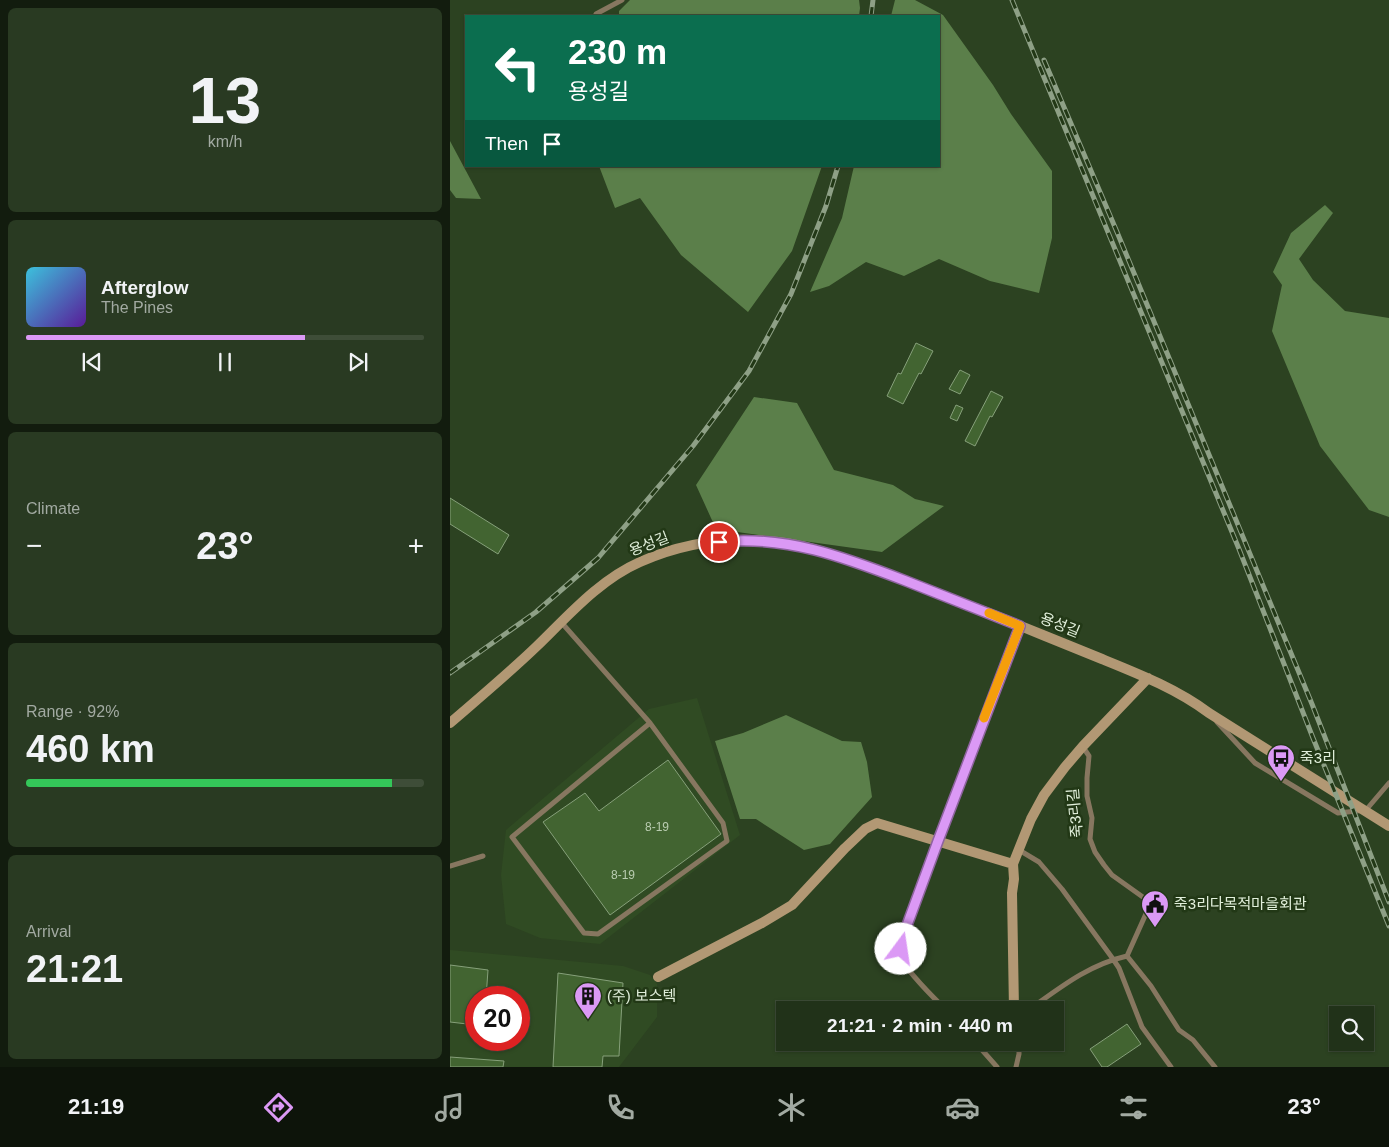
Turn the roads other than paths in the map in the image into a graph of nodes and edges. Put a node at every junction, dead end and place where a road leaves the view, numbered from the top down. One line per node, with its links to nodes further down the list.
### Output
1 (622, 0): 2 (lane)
2 (596, 15)
3 (561, 622): 4 (street, 용성길); 7 (street, 용성길); 8 (lane)
4 (1020, 626): 5 (street, 용성길); 13 (lane)
5 (1148, 678): 6 (street, 용성길); 9 (street, 죽3리길)
6 (1209, 713): 11 (street, 용성길); 11 (lane)
7 (450, 723)
8 (650, 723): 8 (lane)
9 (1083, 746): 14 (street, 죽3리길); 18 (lane, 죽3리길)
10 (1389, 783): 11 (lane)
11 (1366, 810): 12 (street, 용성길)
12 (1389, 826)
13 (938, 841): 16 (street); 20 (street); 21 (lane)
14 (1019, 849): 16 (street, 죽3리길); 19 (lane)
15 (483, 856): 17 (lane)
16 (1013, 864): 22 (street, 죽3리길)
17 (450, 866)
18 (1128, 956): 19 (lane); 29 (lane)
19 (1113, 959): 23 (lane); 28 (lane)
20 (658, 977)
21 (938, 1001)
22 (1014, 1001)
23 (1041, 1001)
24 (983, 1051): 26 (lane)
25 (1019, 1051): 27 (lane)
26 (997, 1067)
27 (1016, 1067)
28 (1171, 1067)
29 (1215, 1067)

